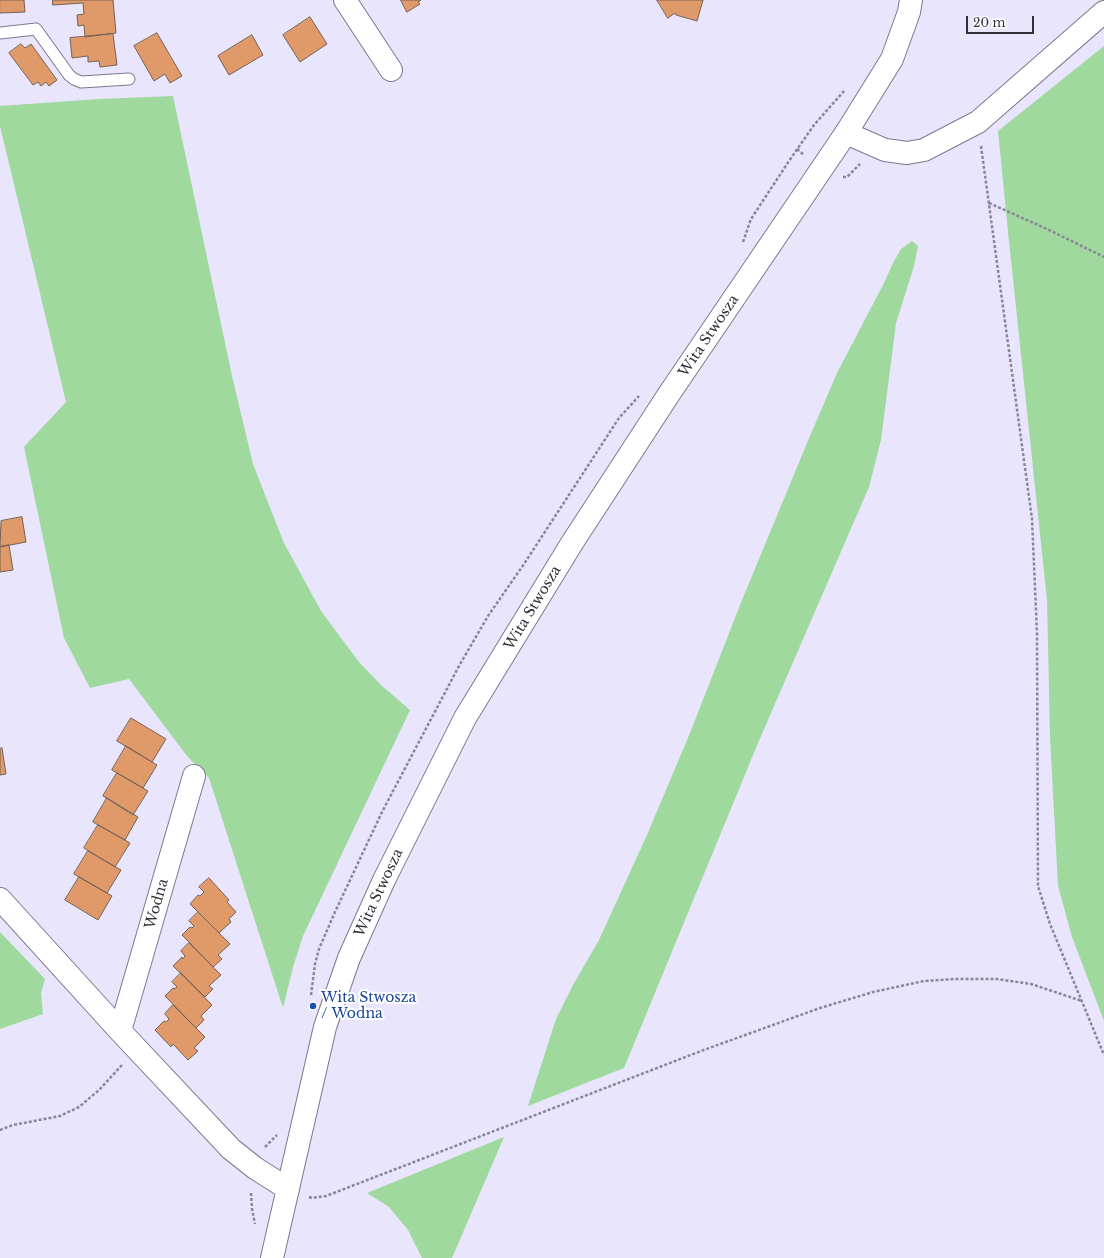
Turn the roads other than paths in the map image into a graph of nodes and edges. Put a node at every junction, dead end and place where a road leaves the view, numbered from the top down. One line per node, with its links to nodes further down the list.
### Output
1 (344, 0): 5 (street)
2 (910, 6): 7 (street, Wita Stwosza)
3 (1104, 12): 7 (street)
4 (0, 33): 6 (lane)
5 (391, 70)
6 (129, 79)
7 (846, 133): 11 (street, Wita Stwosza)
8 (194, 776): 10 (street, Wodna)
9 (0, 899): 10 (street)
10 (120, 1030): 11 (street)
11 (288, 1189): 12 (street, Wita Stwosza)
12 (272, 1258)

